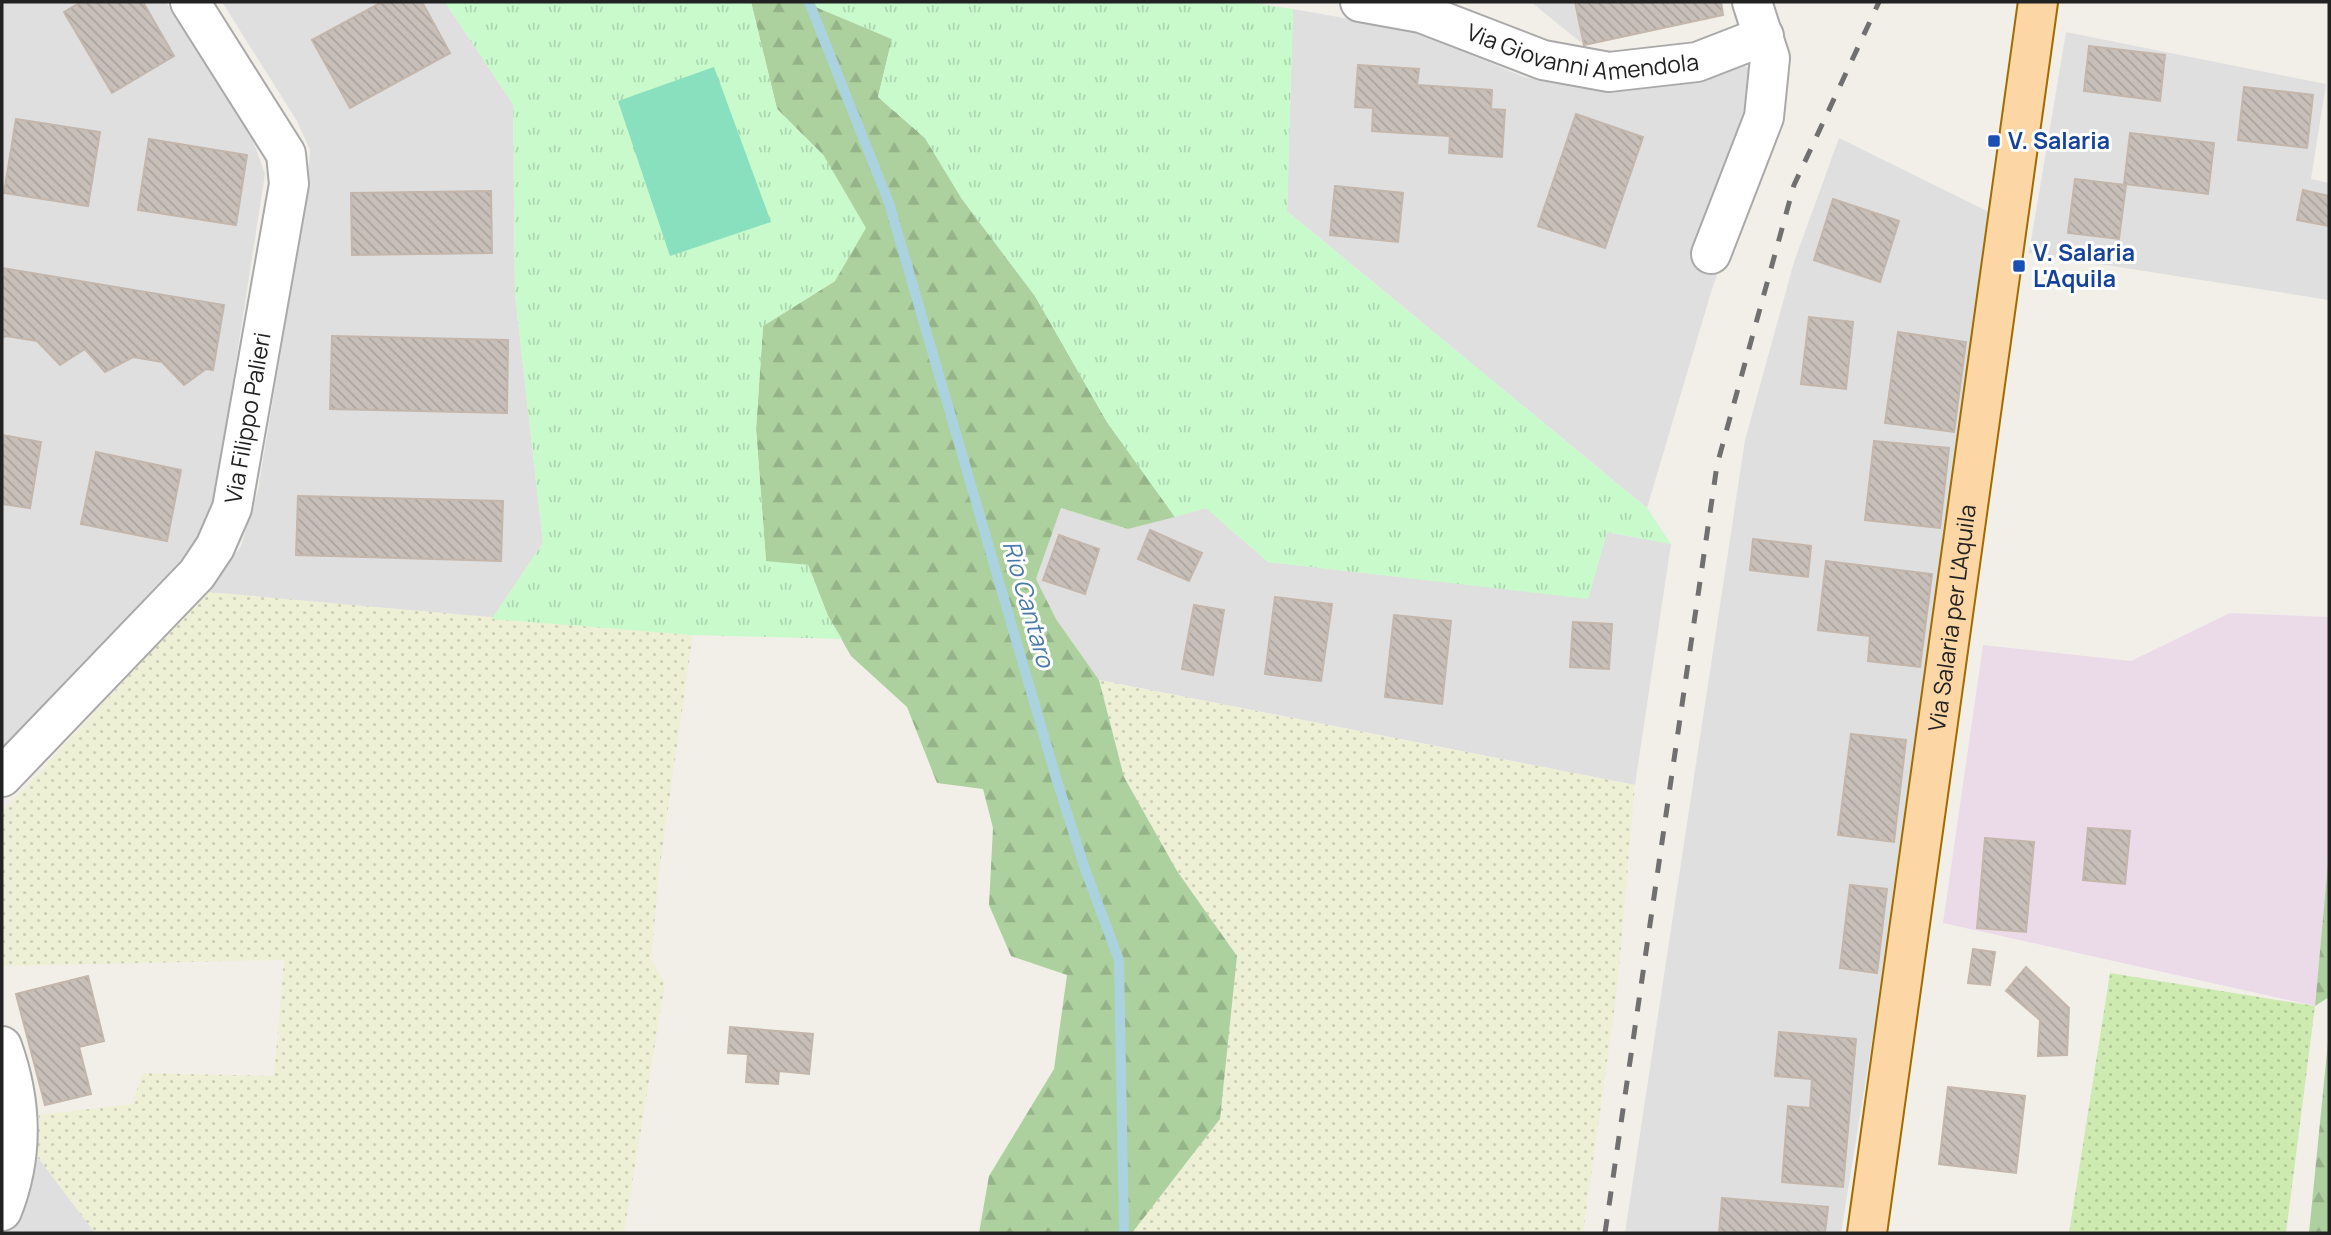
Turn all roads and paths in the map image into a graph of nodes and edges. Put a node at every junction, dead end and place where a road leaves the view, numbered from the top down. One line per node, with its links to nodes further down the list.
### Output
1 (190, 2): 6 (street, Via Filippo Palieri)
2 (1360, 2): 4 (street, Via Giovanni Amendola)
3 (2038, 2): 9 (main road, Via Salaria per L'Aquila)
4 (1758, 19): 5 (street)
5 (1711, 254)
6 (2, 778)
7 (2, 1046): 8 (street)
8 (2, 1211)
9 (1867, 1233)

